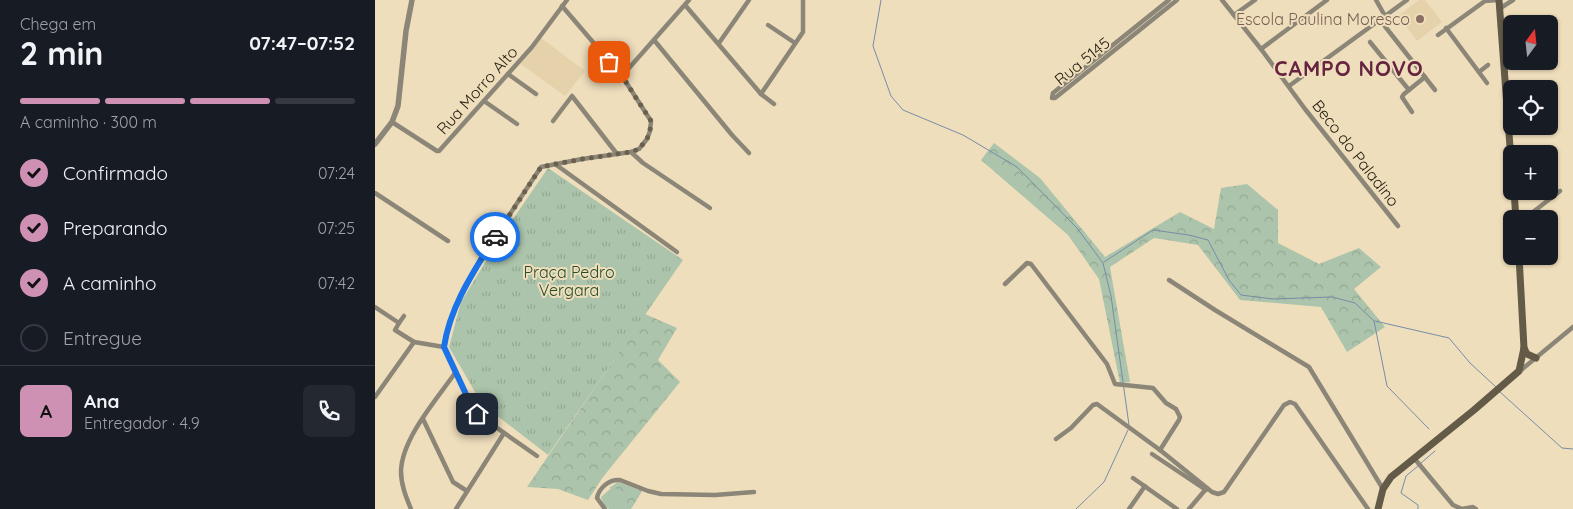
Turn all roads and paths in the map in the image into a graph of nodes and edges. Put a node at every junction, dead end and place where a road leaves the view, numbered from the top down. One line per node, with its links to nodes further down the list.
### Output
1 (412, 0): 46 (street)
2 (567, 0): 16 (street, Rua Morro Alto)
3 (689, 0): 15 (street)
4 (749, 0): 27 (street)
5 (803, 0): 28 (street)
6 (1169, 0): 21 (street, Rua 5145)
7 (1177, 0): 21 (street, Rua 5145)
8 (1222, 0): 18 (street, Beco do Paladino)
9 (1255, 0): 18 (street)
10 (1327, 0): 29 (street)
11 (1376, 0): 19 (street)
12 (1407, 0): 19 (street)
13 (1498, 0): 17 (main road); 23 (street)
14 (1513, 0): 17 (street)
15 (685, 5): 25 (street); 27 (street)
16 (562, 6): 33 (street, Rua Morro Alto); 34 (street)
17 (1499, 8): 49 (main road)
18 (1234, 15): 29 (street, Beco do Paladino)
19 (1385, 16): 20 (street)
20 (1380, 20): 35 (street); 37 (street)
21 (1146, 22): 30 (street, Rua 5145)
22 (768, 25): 28 (street)
23 (1446, 28): 24 (street); 32 (street)
24 (1438, 35)
25 (654, 40): 34 (street); 51 (street)
26 (1370, 42): 38 (street)
27 (719, 43): 41 (street)
28 (795, 43): 41 (street)
29 (1261, 48): 37 (street, Beco do Paladino)
30 (1111, 50): 30 (street, Rua 5145)
31 (1488, 65): 32 (street)
32 (1479, 72): 36 (street)
33 (508, 74): 40 (street); 42 (street, Rua Morro Alto)
34 (622, 76): 50 (street)
35 (1425, 77): 38 (street); 39 (street)
36 (1487, 84)
37 (1289, 86): 58 (street, Beco do Paladino)
38 (1409, 90): 44 (street)
39 (1435, 90)
40 (536, 94)
41 (761, 94): 43 (street)
42 (484, 102): 46 (street, Rua Morro Alto); 47 (street)
43 (774, 104)
44 (1412, 112)
45 (553, 121): 52 (street)
46 (392, 122): 48 (street)
47 (517, 124)
48 (375, 144)
49 (1510, 145)
50 (631, 152): 52 (street); 56 (street)
51 (749, 153)
52 (617, 154): 53 (street)
53 (555, 164): 60 (street); 69 (street)
54 (1560, 191): 57 (street)
55 (375, 194): 59 (street)
56 (710, 208)
57 (1536, 210)
58 (1398, 226)
59 (448, 241)
60 (677, 252)
61 (1519, 265): 70 (main road)
62 (1169, 280): 85 (street)
63 (1005, 284): 78 (street)
64 (375, 307): 66 (street)
65 (404, 316): 66 (street)
66 (399, 323): 68 (street)
67 (1573, 327): 71 (street)
68 (414, 342): 69 (street); 74 (street)
69 (444, 347): 73 (street)
70 (1524, 348): 71 (main road); 72 (main road)
71 (1536, 358): 72 (street)
72 (1519, 371): 81 (main road)
73 (455, 373): 75 (street); 76 (street)
74 (375, 397)
75 (423, 419): 86 (street); 88 (street)
76 (504, 433): 80 (street); 86 (street)
77 (1056, 438): 78 (street)
78 (1160, 450): 84 (street)
79 (1152, 454): 84 (street)
80 (537, 456)
81 (1414, 458): 85 (main road); 96 (street)
82 (1133, 478): 83 (street)
83 (1145, 486): 91 (street); 92 (street)
84 (1207, 489): 93 (street); 94 (street)
85 (1383, 489): 95 (main road)
86 (467, 492): 89 (street)
87 (754, 492): 90 (street)
88 (411, 509)
89 (456, 509)
90 (605, 509)
91 (1129, 509)
92 (1177, 509)
93 (1189, 509)
94 (1368, 509)
95 (1378, 509)
96 (1476, 509)

